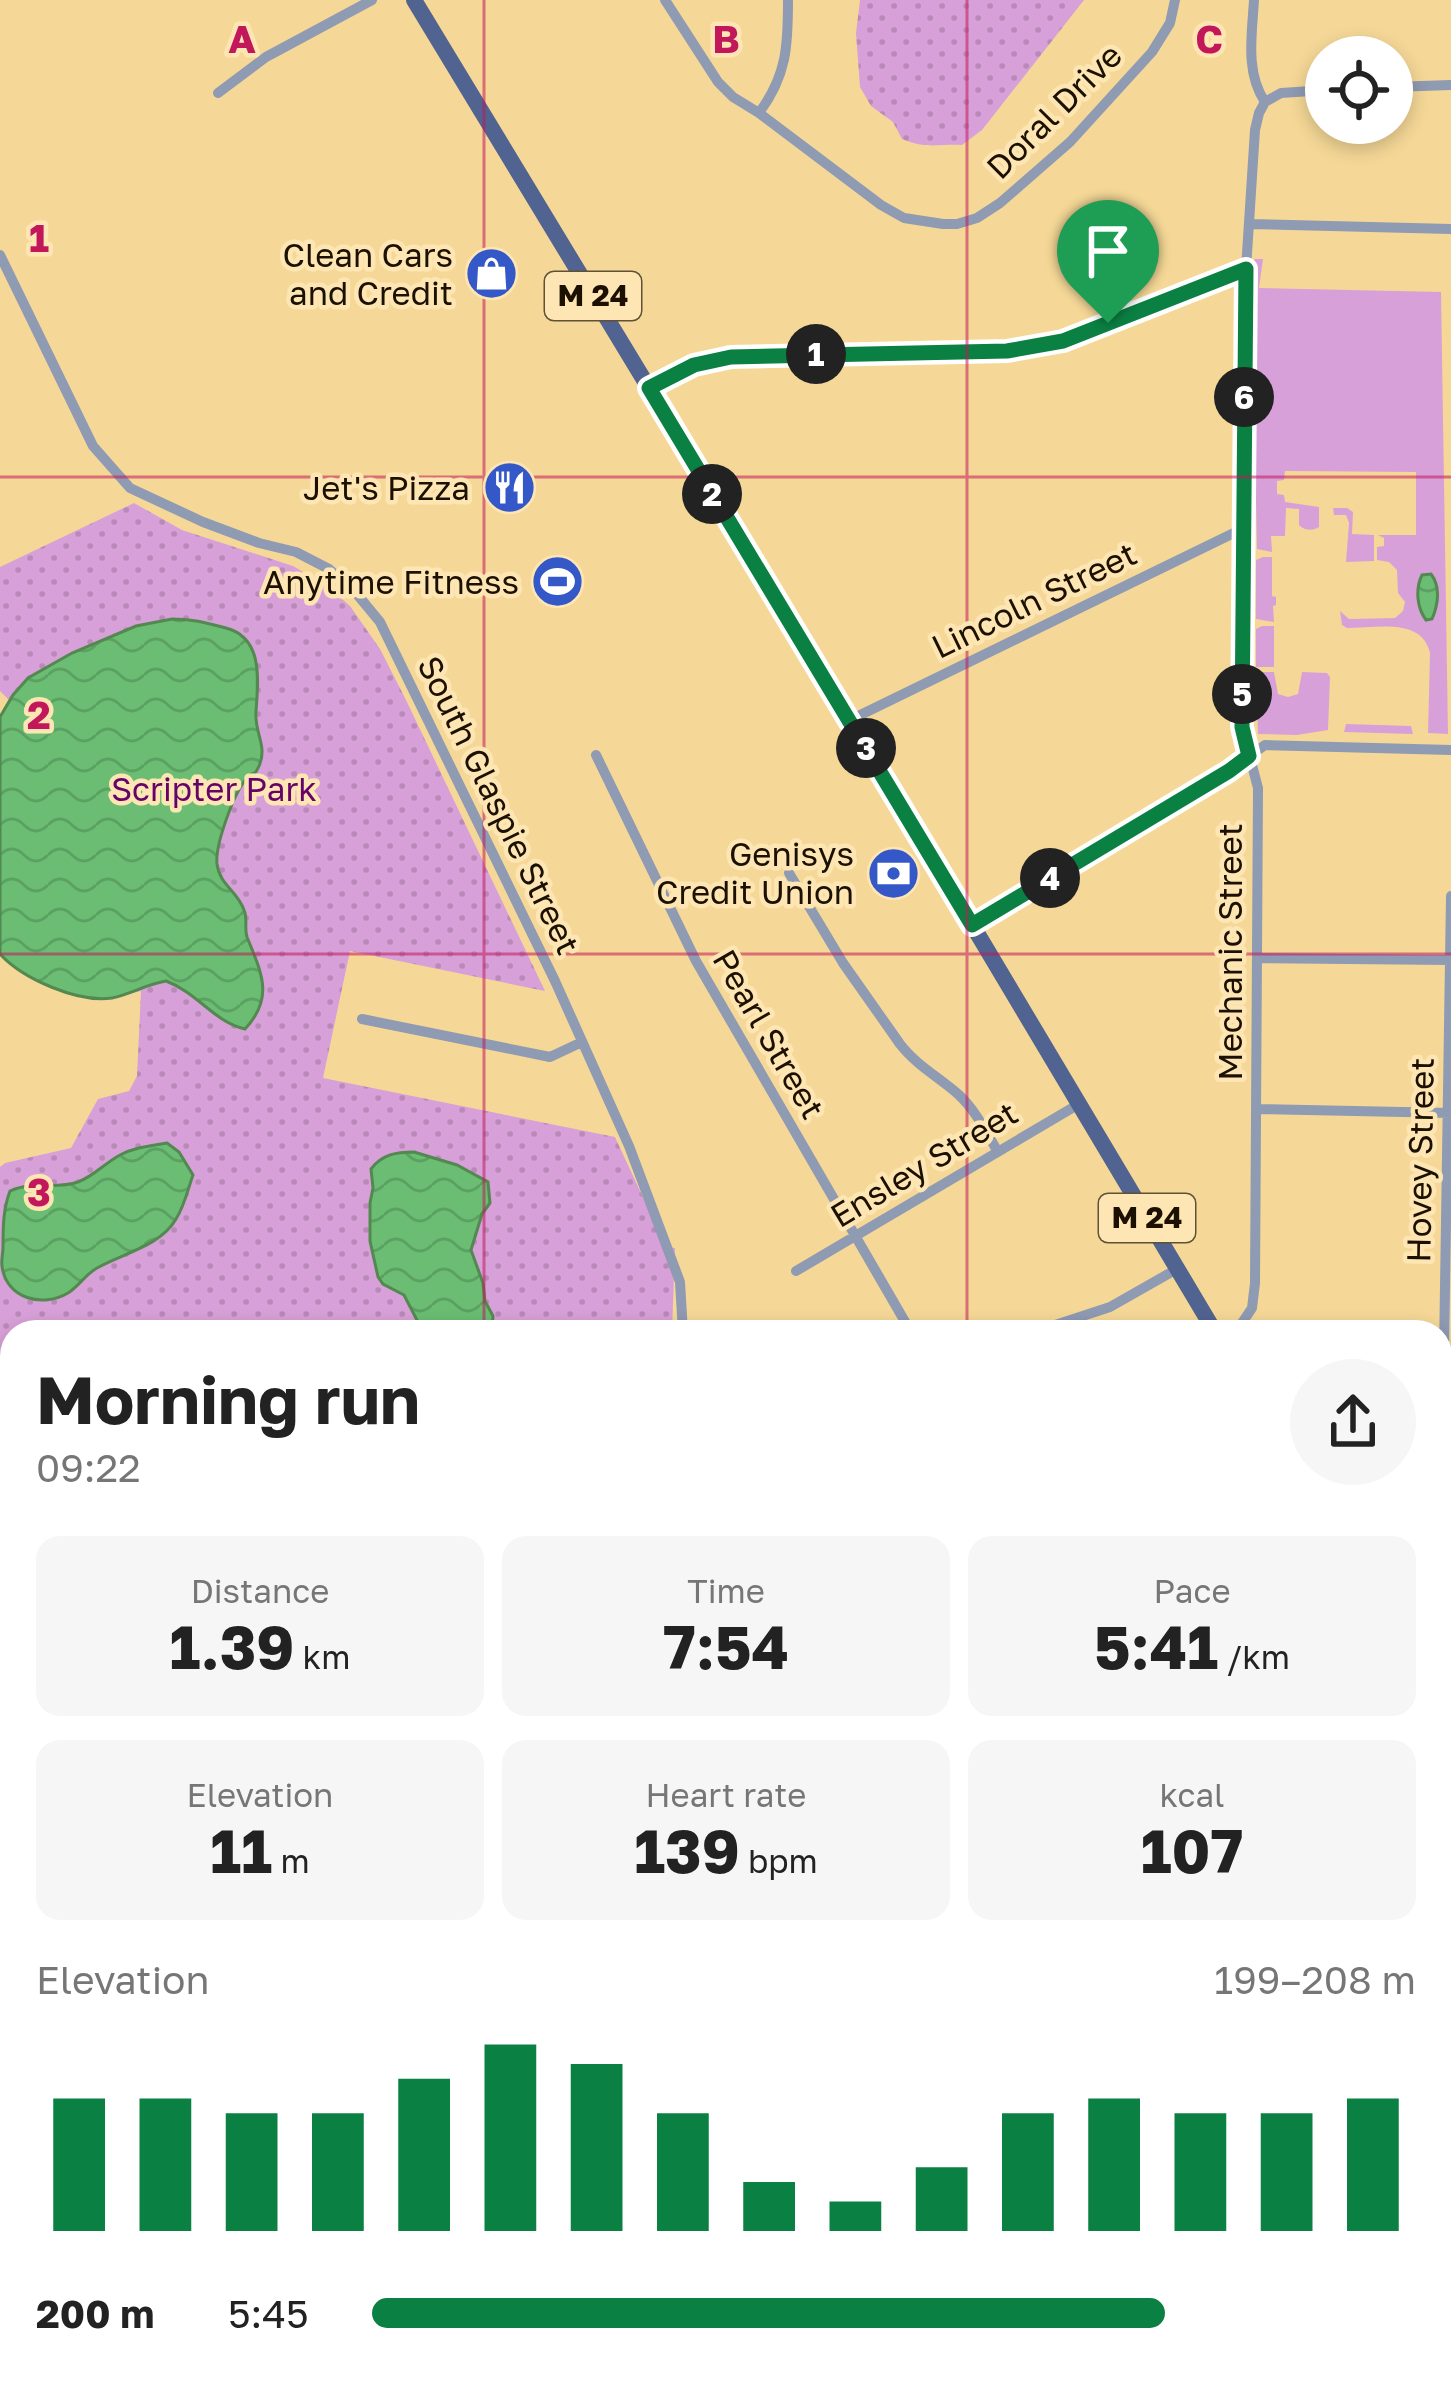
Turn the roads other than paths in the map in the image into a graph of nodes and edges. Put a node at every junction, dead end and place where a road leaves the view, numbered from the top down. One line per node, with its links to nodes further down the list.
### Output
1 (372, 0): 10 (street)
2 (414, 0): 17 (main road, M 24)
3 (665, 0): 12 (street, Doral Drive)
4 (788, 0): 12 (street)
5 (1175, 0): 12 (street, Doral Drive)
6 (1254, 0): 11 (street, Mechanic Street)
7 (1451, 85): 8 (street)
8 (1413, 87)
9 (1305, 91): 11 (street)
10 (218, 93)
11 (1265, 103): 13 (street, Mechanic Street)
12 (759, 113)
13 (1249, 224): 14 (street); 16 (street, Mechanic Street)
14 (1451, 229)
15 (0, 255): 29 (street, South Glaspie Street)
16 (1246, 269): 17 (street); 18 (street, Mechanic Street)
17 (652, 393): 19 (main road, M 24)
18 (1243, 530): 19 (street, Lincoln Street); 22 (street, Mechanic Street)
19 (850, 720): 25 (main road, M 24)
20 (1451, 749): 22 (street)
21 (596, 754): 34 (street, Pearl Street)
22 (1249, 756): 25 (street); 26 (street, Mechanic Street)
23 (789, 873): 33 (street)
24 (1451, 896): 27 (street, Hovey Street)
25 (972, 925): 30 (main road, M 24)
26 (1257, 958): 27 (street); 31 (street, Mechanic Street)
27 (1450, 961): 32 (street, Hovey Street)
28 (362, 1019): 29 (street)
29 (582, 1042): 37 (street, South Glaspie Street)
30 (1078, 1104): 33 (street, Ensley Street); 35 (main road, M 24)
31 (1256, 1109): 32 (street); 41 (street, Mechanic Street)
32 (1449, 1113): 42 (street, Hovey Street)
33 (998, 1152): 34 (street, Ensley Street)
34 (854, 1237): 36 (street, Ensley Street); 38 (street, Pearl Street)
35 (1177, 1269): 39 (street); 40 (main road, M 24)
36 (796, 1271)
37 (683, 1320)
38 (904, 1320)
39 (1075, 1320)
40 (1208, 1320)
41 (1245, 1320)
42 (1446, 1320)

